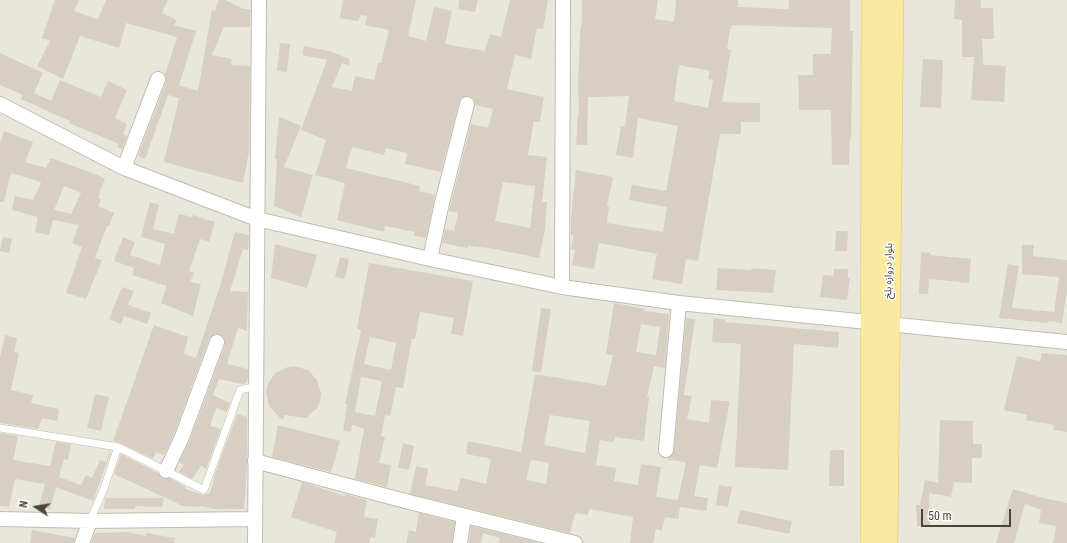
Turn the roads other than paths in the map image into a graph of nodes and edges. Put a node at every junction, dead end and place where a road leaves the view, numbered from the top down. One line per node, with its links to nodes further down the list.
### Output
1 (258, 0): 9 (street)
2 (563, 0): 11 (street)
3 (872, 0): 13 (main road, بلوار دروازه بلخ)
4 (893, 0): 13 (main road, بلوار دروازه بلخ)
5 (158, 80): 8 (street)
6 (0, 104): 8 (street)
7 (467, 104): 10 (street)
8 (124, 168): 9 (street)
9 (257, 219): 10 (street); 16 (street)
10 (430, 259): 11 (street)
11 (562, 287): 12 (street)
12 (679, 303): 13 (street); 19 (street)
13 (880, 323): 15 (street); 30 (main road, بلوار دروازه بلخ); 31 (main road, بلوار دروازه بلخ)
14 (216, 342): 21 (street)
15 (1067, 342)
16 (256, 386): 20 (street); 21 (lane)
17 (0, 428): 18 (lane)
18 (118, 447): 21 (lane); 25 (lane)
19 (666, 450)
20 (255, 461): 22 (street); 24 (street)
21 (166, 471)
22 (464, 516): 28 (street); 29 (street)
23 (0, 519): 25 (street)
24 (255, 519): 25 (street); 27 (street)
25 (90, 521): 26 (street)
26 (82, 543)
27 (255, 543)
28 (460, 543)
29 (575, 543)
30 (871, 543)
31 (887, 543)

